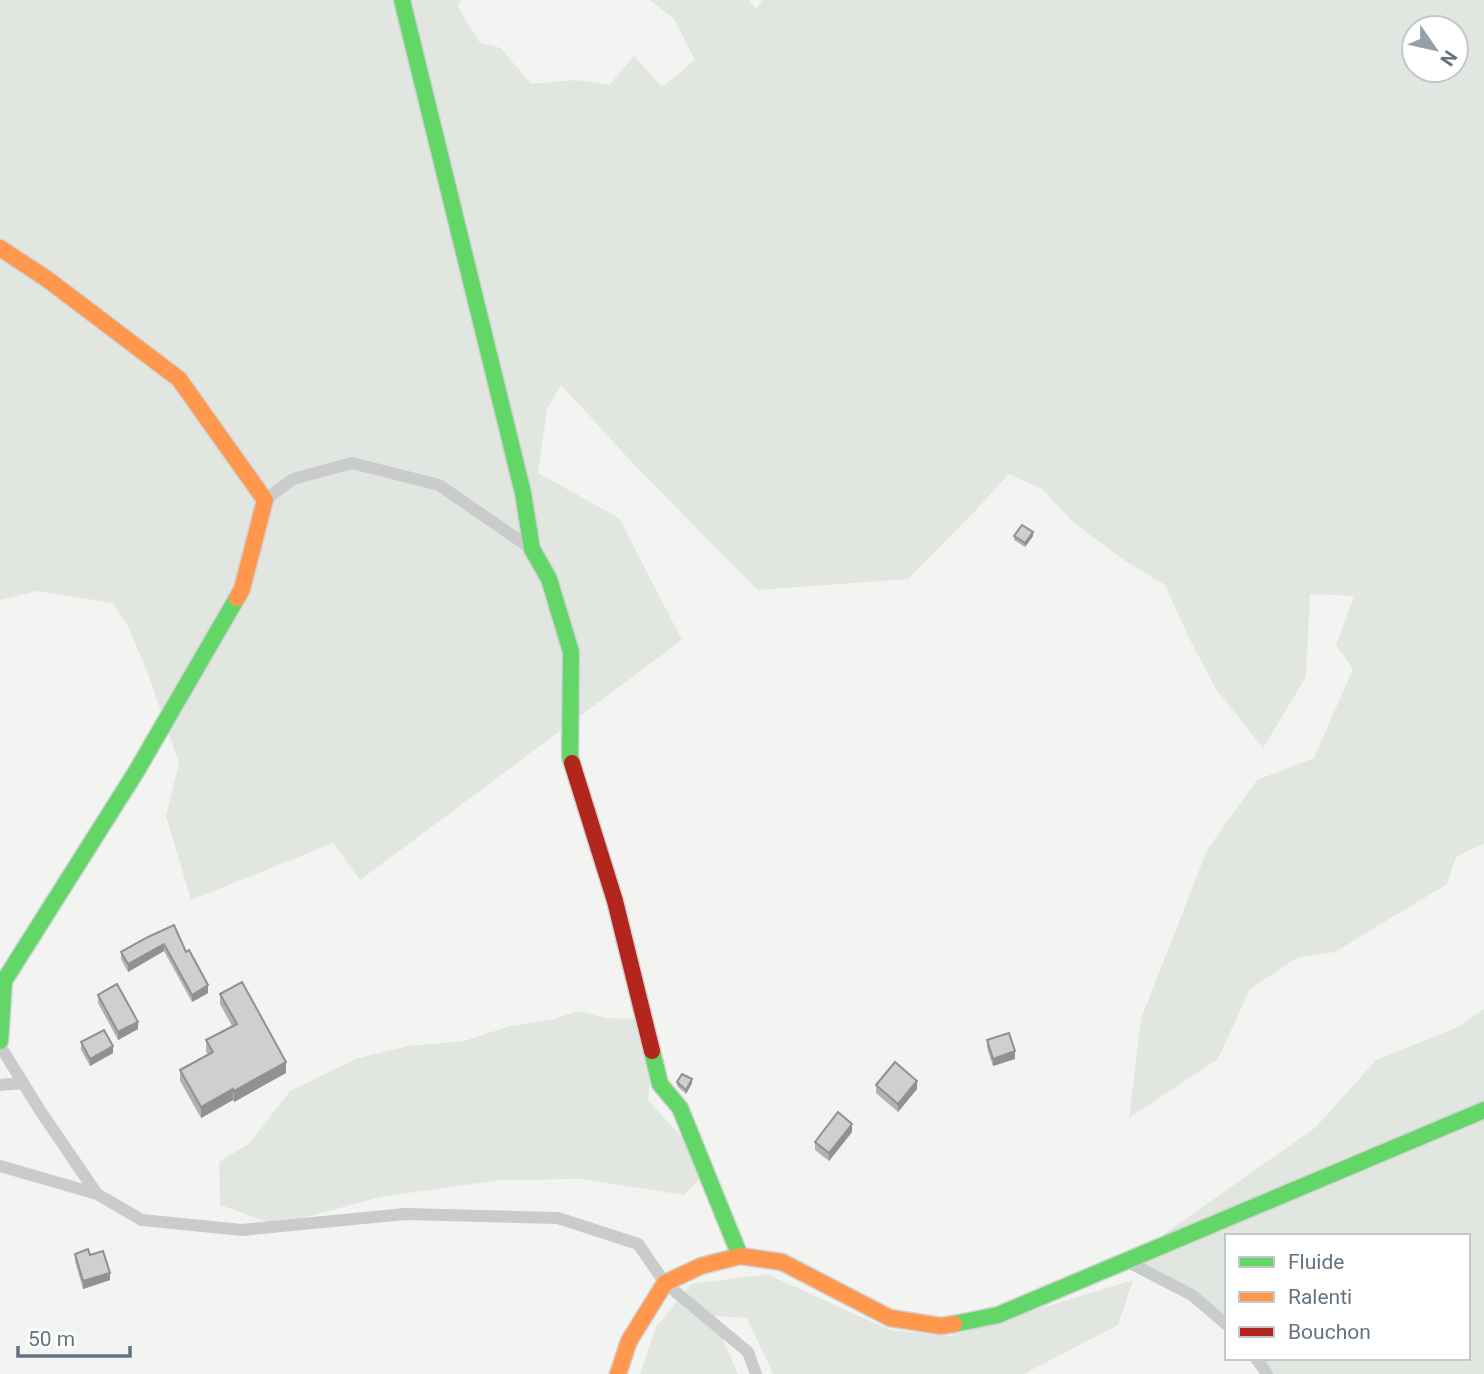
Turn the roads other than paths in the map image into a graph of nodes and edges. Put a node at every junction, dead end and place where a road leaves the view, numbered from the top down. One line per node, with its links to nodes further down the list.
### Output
1 (402, 0): 4 (street)
2 (0, 248): 3 (street)
3 (265, 500): 4 (street); 5 (street)
4 (532, 549): 11 (street)
5 (0, 1043): 6 (street)
6 (23, 1083): 7 (street); 10 (street)
7 (0, 1085)
8 (1484, 1110): 12 (street)
9 (0, 1166): 10 (street)
10 (97, 1194): 13 (street)
11 (740, 1256): 12 (street); 13 (street)
12 (1126, 1261): 14 (street)
13 (665, 1283): 15 (street); 16 (street)
14 (1225, 1323)
15 (618, 1374)
16 (756, 1374)

